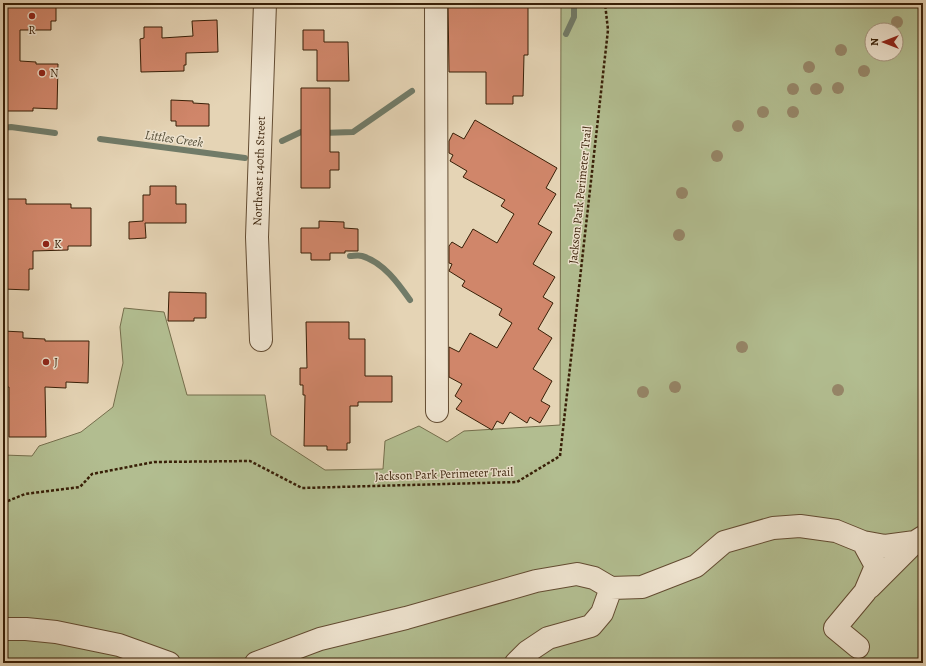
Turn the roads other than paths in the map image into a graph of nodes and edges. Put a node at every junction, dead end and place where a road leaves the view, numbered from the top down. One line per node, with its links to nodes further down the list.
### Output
1 (265, 3): 3 (street, Northeast 140th Street)
2 (436, 3): 4 (street)
3 (261, 340)
4 (437, 411)
5 (919, 539): 6 (street); 8 (street)
6 (863, 542): 7 (street); 8 (street)
7 (612, 588): 12 (street); 13 (street)
8 (865, 592): 10 (street)
9 (3, 628): 11 (street)
10 (858, 648)
11 (169, 663)
12 (256, 663)
13 (516, 663)

